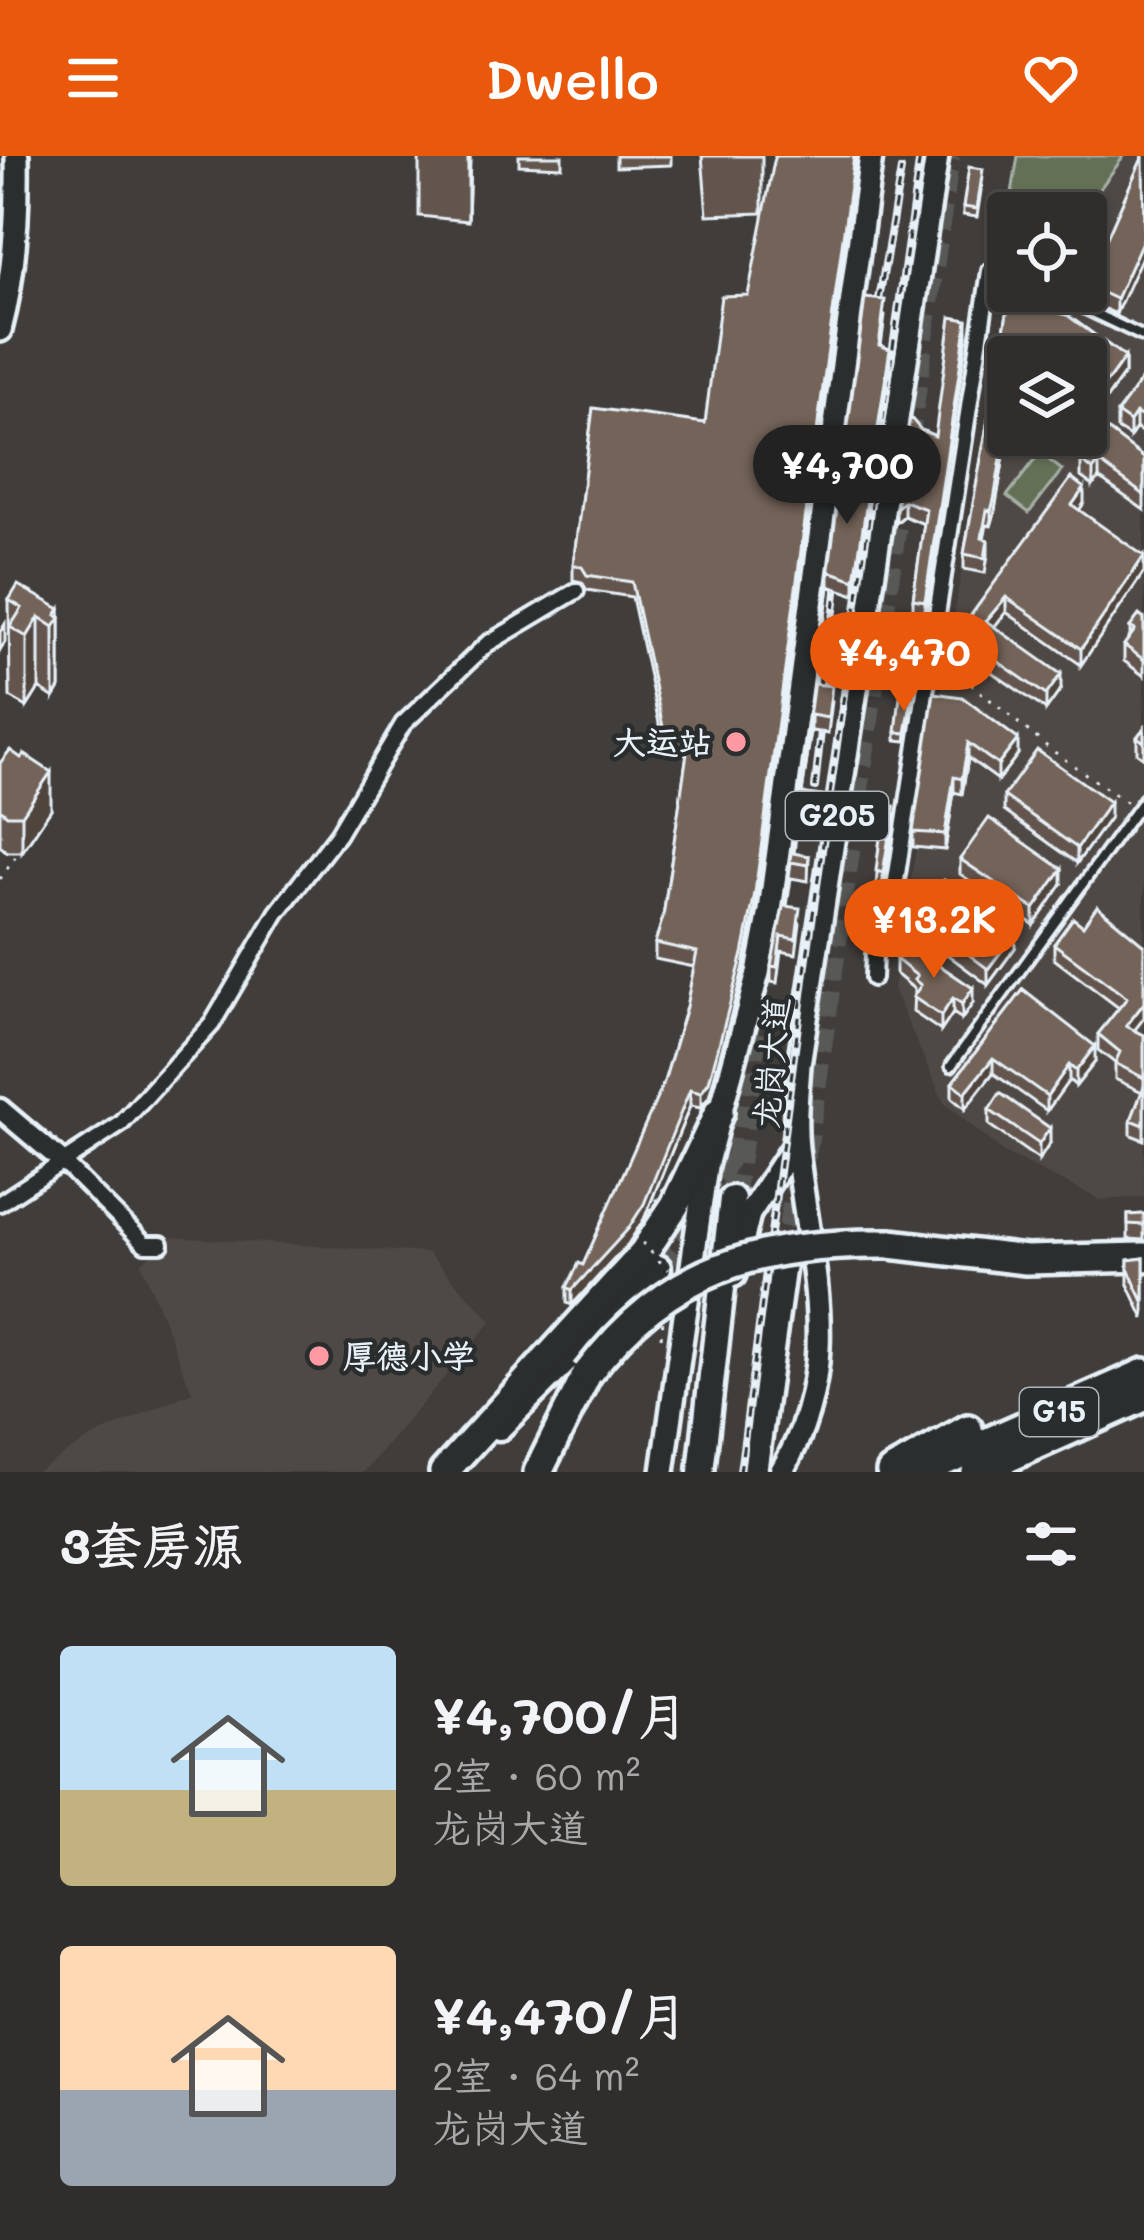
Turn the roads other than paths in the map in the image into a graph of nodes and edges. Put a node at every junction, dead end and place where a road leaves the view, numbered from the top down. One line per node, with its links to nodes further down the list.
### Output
1 (17, 156): 6 (main road)
2 (871, 156): 13 (main road, 龙岗大道 / G205)
3 (938, 156): 14 (main road, 龙岗大道 / G205)
4 (987, 290): 10 (street)
5 (1092, 312): 7 (lane)
6 (0, 330)
7 (1144, 337)
8 (576, 590): 15 (street)
9 (1144, 799): 11 (lane)
10 (873, 978)
11 (951, 1066)
12 (0, 1109): 15 (street)
13 (719, 1112): 26 (highway); 28 (main road, 龙岗大道 / G205)
14 (796, 1142): 29 (main road); 31 (main road, 龙岗大道 / G205)
15 (65, 1164): 17 (street); 18 (street)
16 (732, 1199): 29 (highway)
17 (0, 1203)
18 (161, 1244)
19 (1144, 1256): 27 (highway, bridge)
20 (783, 1263): 30 (highway)
21 (663, 1268): 26 (highway)
22 (1144, 1373): 24 (highway, G15)
23 (1144, 1397): 24 (highway, G15)
24 (973, 1451): 25 (highway, G15)
25 (924, 1463): 32 (highway)
26 (445, 1472)
27 (538, 1472)
28 (663, 1472)
29 (704, 1472)
30 (754, 1472)
31 (781, 1472)
32 (891, 1472)

